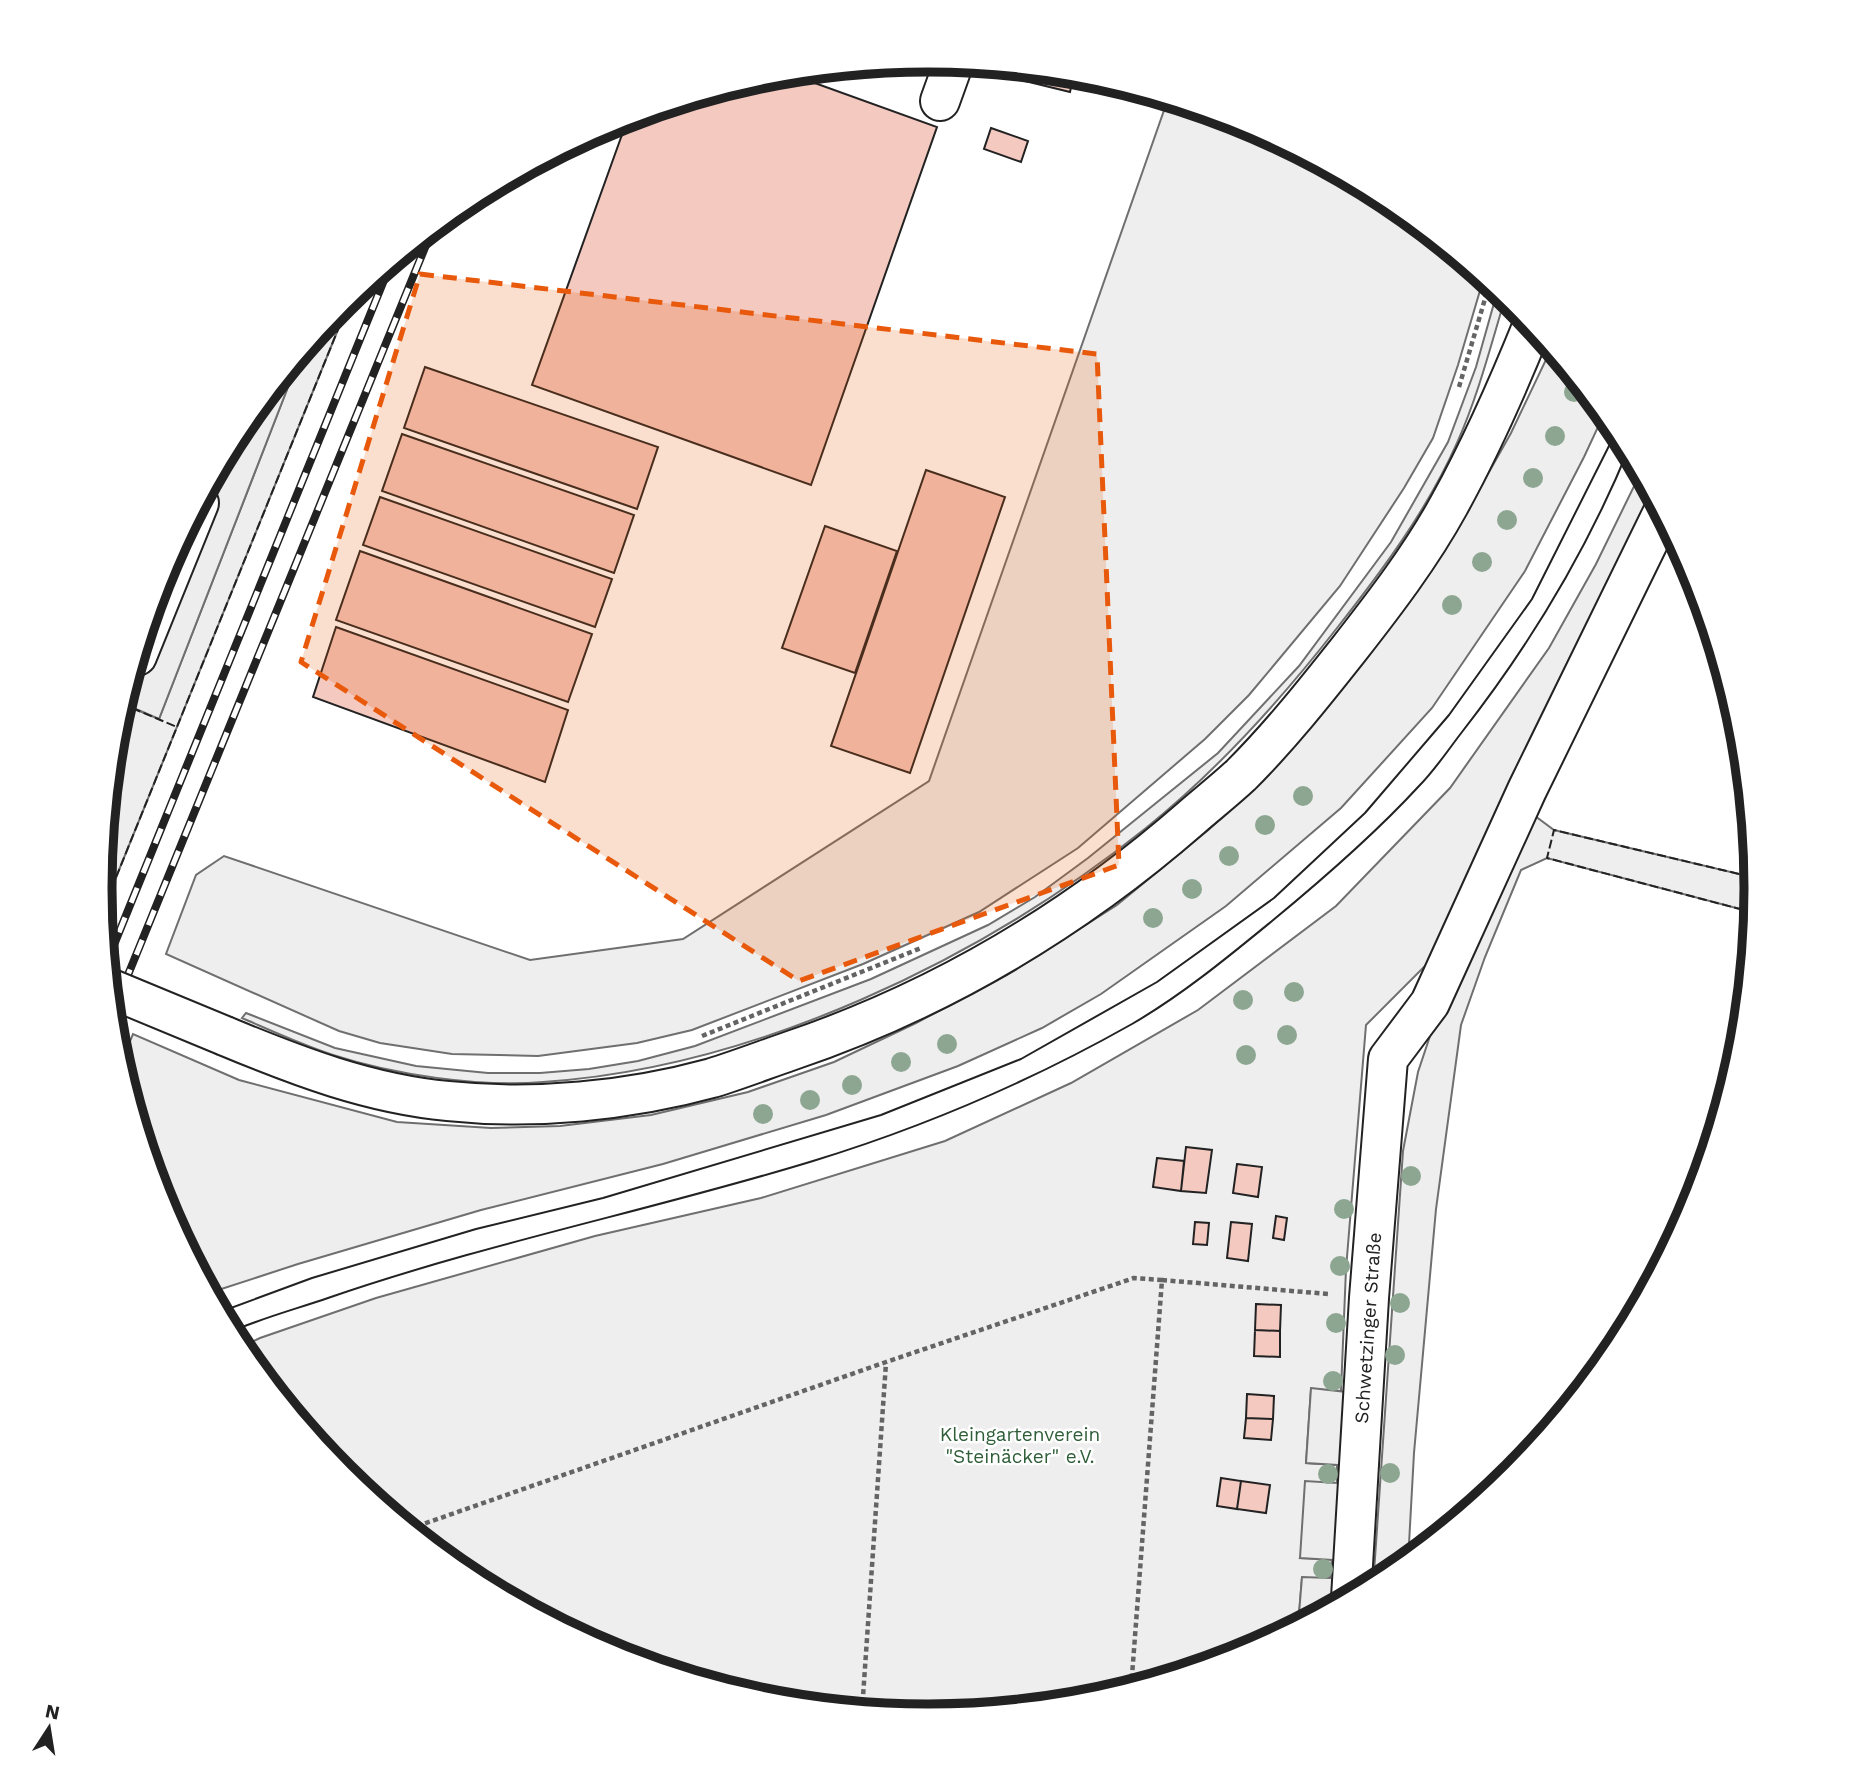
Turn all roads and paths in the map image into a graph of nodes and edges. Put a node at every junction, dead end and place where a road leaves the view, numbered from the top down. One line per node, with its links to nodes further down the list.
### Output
1 (950, 72): 2 (street)
2 (940, 101)
3 (1487, 293): 5 (path)
4 (1529, 335): 8 (street, bridge)
5 (1457, 392)
6 (1658, 522): 14 (street, Schwetzinger Straße)
7 (928, 946): 9 (path)
8 (119, 992)
9 (694, 1039)
10 (1162, 1280): 11 (path); 12 (path); 15 (path)
11 (1293, 1290)
12 (886, 1362): 13 (path); 16 (path)
13 (419, 1526)
14 (1352, 1587)
15 (1132, 1679)
16 (863, 1703)

